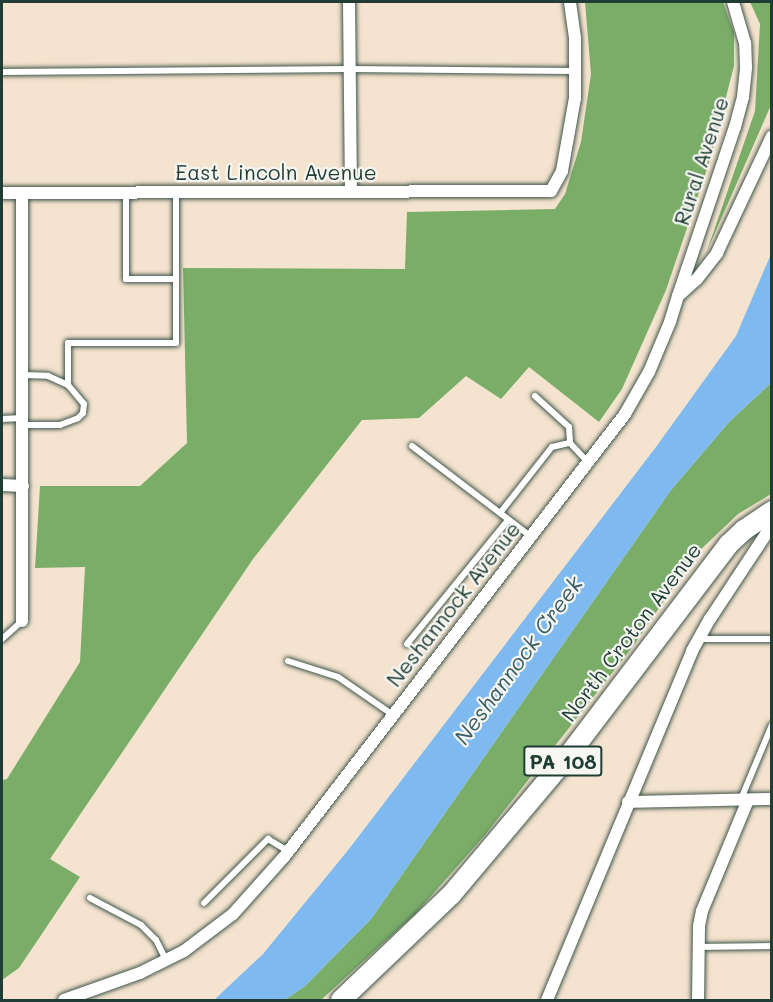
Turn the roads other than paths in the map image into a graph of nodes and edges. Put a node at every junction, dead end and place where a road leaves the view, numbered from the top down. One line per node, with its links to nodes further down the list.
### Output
1 (349, 2): 4 (street)
2 (570, 2): 5 (street)
3 (733, 2): 14 (street, Rural Avenue)
4 (350, 69): 5 (lane); 6 (lane); 10 (street)
5 (575, 71): 10 (street, East Lincoln Avenue)
6 (2, 72)
7 (771, 136): 14 (street, Neshannock Avenue)
8 (126, 192): 9 (street, East Lincoln Avenue); 12 (street, East Lincoln Avenue); 13 (lane)
9 (176, 192): 10 (street, East Lincoln Avenue); 13 (lane)
10 (351, 192)
11 (2, 193): 12 (street, East Lincoln Avenue)
12 (22, 193): 15 (street)
13 (176, 279): 16 (lane)
14 (678, 296): 22 (street, Neshannock Avenue)
15 (23, 375): 16 (lane); 19 (street)
16 (68, 385): 19 (lane)
17 (535, 396): 20 (lane)
18 (2, 419): 19 (lane)
19 (23, 422): 24 (street)
20 (570, 443): 22 (lane); 26 (lane)
21 (412, 446): 26 (lane)
22 (588, 462): 29 (street, Neshannock Avenue)
23 (2, 485): 24 (street)
24 (23, 486): 30 (street)
25 (771, 511): 48 (main road, North Croton Avenue / PA 108)
26 (500, 513): 27 (lane)
27 (508, 520): 29 (lane); 34 (lane)
28 (771, 525): 32 (street)
29 (531, 536): 36 (street, Neshannock Avenue)
30 (22, 621): 31 (lane)
31 (2, 639)
32 (698, 639): 33 (lane); 40 (street)
33 (771, 639)
34 (406, 644)
35 (288, 661): 36 (lane)
36 (393, 715): 41 (street, Neshannock Avenue)
37 (771, 725): 39 (lane)
38 (771, 799): 39 (street)
39 (744, 800): 40 (street); 45 (street)
40 (628, 802): 49 (street)
41 (288, 852): 43 (lane); 46 (street, Neshannock Avenue)
42 (90, 898): 46 (lane)
43 (204, 903)
44 (771, 946): 45 (lane)
45 (699, 947): 50 (street)
46 (167, 961): 47 (street, Neshannock Avenue)
47 (64, 1000)
48 (341, 1000)
49 (547, 1000)
50 (698, 1000)

